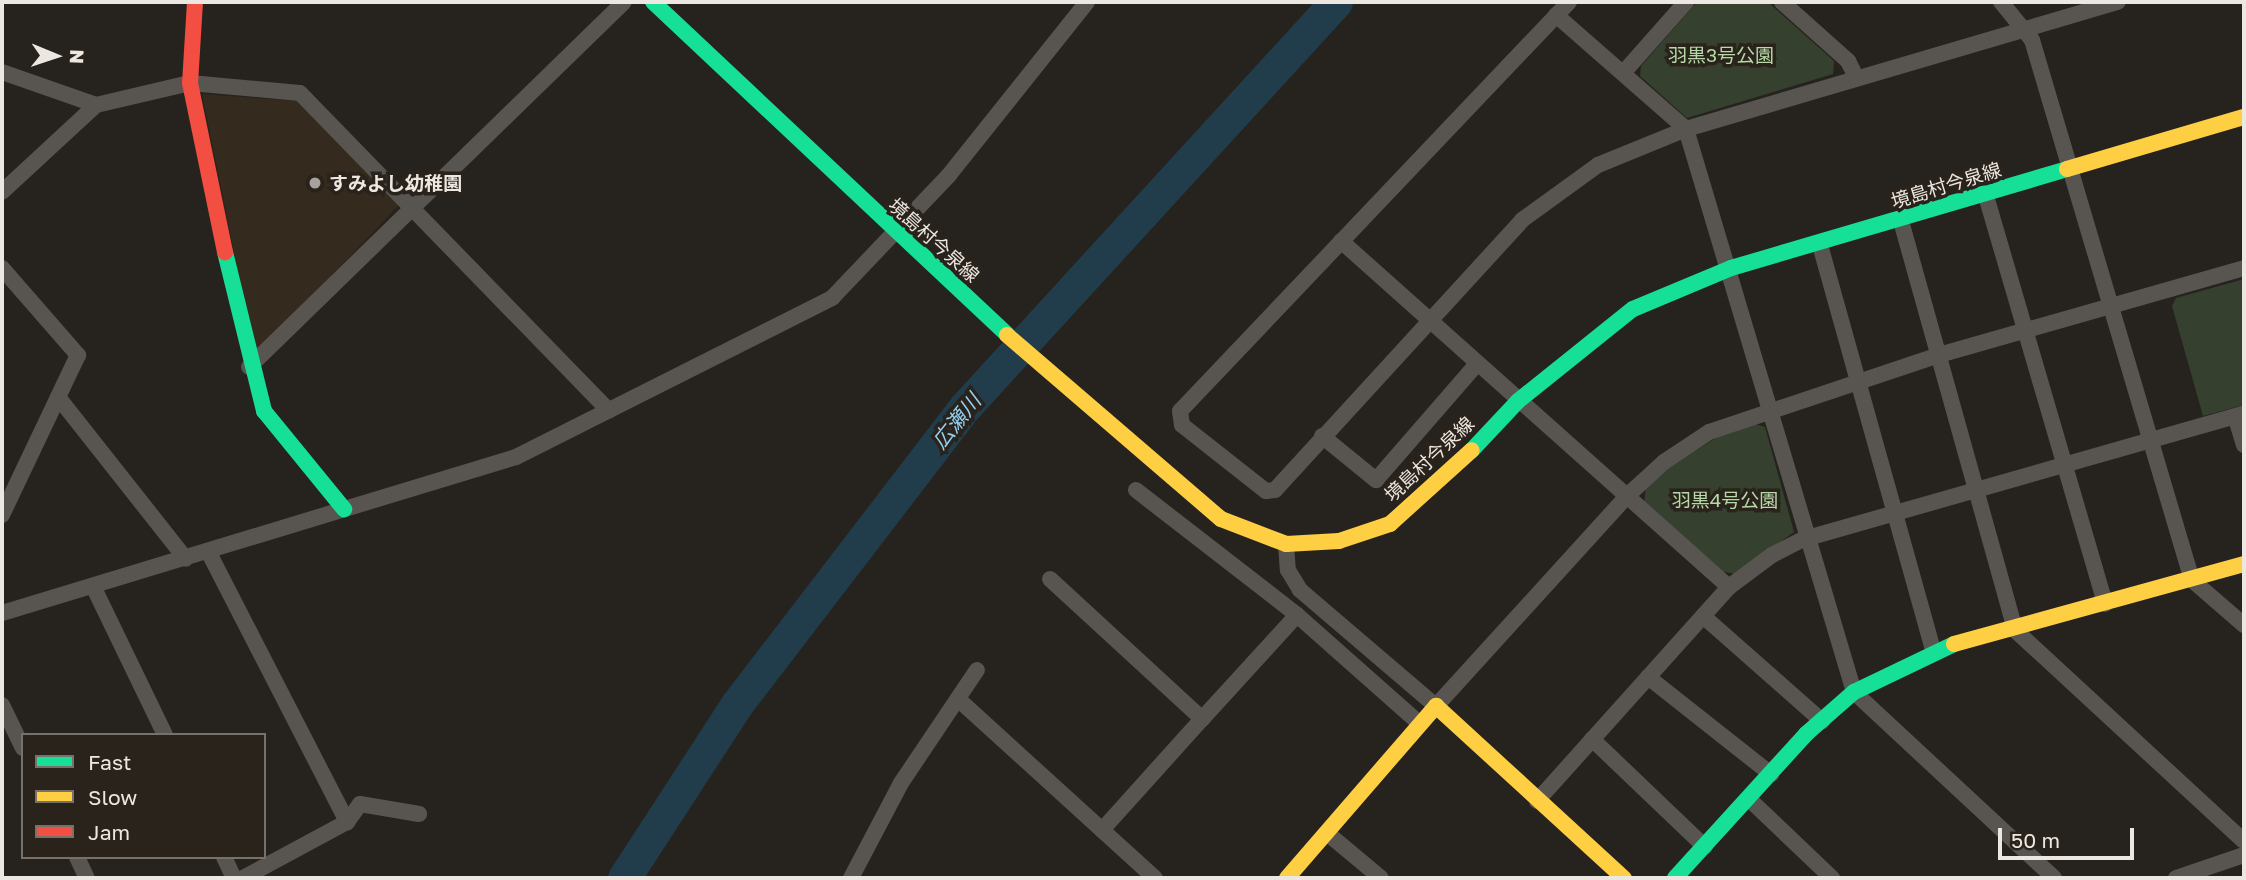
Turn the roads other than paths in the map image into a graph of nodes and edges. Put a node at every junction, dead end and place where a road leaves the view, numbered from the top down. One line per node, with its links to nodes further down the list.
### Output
1 (195, 2): 15 (main road)
2 (624, 2): 22 (street)
3 (653, 2): 24 (main road, 境島村今泉線)
4 (1087, 2): 24 (street)
5 (1569, 2): 10 (street)
6 (1686, 2): 13 (street)
7 (1782, 2): 14 (street)
8 (2001, 2): 11 (street)
9 (2118, 2): 11 (street)
10 (1556, 15): 13 (street); 25 (street)
11 (2028, 29): 14 (street); 19 (street)
12 (2, 72): 16 (street)
13 (1624, 72): 18 (street)
14 (1856, 77): 18 (street)
15 (190, 83): 16 (street); 22 (street); 35 (main road)
16 (96, 105): 20 (street)
17 (2244, 117): 19 (main road, 境島村今泉線)
18 (1686, 129): 28 (street); 31 (street)
19 (2069, 169): 21 (main road, 境島村今泉線); 30 (street)
20 (2, 192)
21 (1986, 196): 23 (main road, 境島村今泉線); 32 (street)
22 (413, 211): 35 (street); 40 (street)
23 (1901, 221): 26 (main road, 境島村今泉線); 33 (street)
24 (897, 236): 40 (street); 53 (main road, 境島村今泉線)
25 (1341, 241): 31 (street); 42 (street)
26 (1820, 245): 28 (main road, 境島村今泉線); 36 (street)
27 (2, 268): 37 (street)
28 (1731, 268): 38 (main road, 境島村今泉線); 39 (street)
29 (2244, 268): 30 (street)
30 (2112, 308): 32 (street); 43 (street)
31 (1426, 319): 34 (street); 42 (street)
32 (2025, 333): 33 (street); 45 (street)
33 (1939, 355): 36 (street); 47 (street)
34 (1477, 364): 38 (street); 42 (street)
35 (249, 367): 49 (main road)
36 (1854, 383): 39 (street); 50 (street)
37 (58, 397): 51 (street); 55 (street)
38 (1518, 401): 48 (street); 53 (main road, 境島村今泉線)
39 (1768, 410): 48 (street); 52 (street)
40 (609, 411): 49 (street)
41 (2240, 417): 43 (street); 44 (street)
42 (1322, 436)
43 (2154, 443): 45 (street); 58 (street)
44 (2244, 445)
45 (2066, 467): 47 (street); 61 (street)
46 (1136, 490): 63 (street)
47 (1979, 490): 50 (street); 66 (street)
48 (1628, 495): 60 (street); 73 (street)
49 (344, 509): 54 (street)
50 (1893, 514): 52 (street); 67 (street)
51 (2, 515)
52 (1804, 539): 60 (street); 70 (street)
53 (1286, 544): 73 (street)
54 (208, 551): 55 (street); 84 (street)
55 (186, 559): 59 (street)
56 (2244, 564): 58 (main road)
57 (1050, 579): 74 (street)
58 (2192, 580): 61 (main road); 65 (street)
59 (93, 586): 62 (street); 77 (street)
60 (1730, 587): 64 (street)
61 (2105, 604): 66 (main road)
62 (2, 612)
63 (1297, 614): 74 (street); 76 (street)
64 (1703, 616): 69 (street); 75 (street)
65 (2244, 625)
66 (2015, 630): 67 (main road); 87 (street)
67 (1933, 650): 70 (main road)
68 (977, 670): 71 (street)
69 (1648, 677): 78 (street); 80 (street)
70 (1854, 692): 75 (main road); 103 (street)
71 (958, 699): 85 (street); 96 (street)
72 (2, 705): 79 (street)
73 (1436, 706): 76 (main road); 82 (main road)
74 (1202, 719): 85 (street)
75 (1822, 720): 80 (main road)
76 (1420, 724): 86 (main road)
77 (164, 733)
78 (1592, 739): 82 (street); 88 (street)
79 (21, 744)
80 (1771, 774): 81 (main road)
81 (1749, 799): 88 (main road); 102 (street)
82 (1537, 801): 100 (main road)
83 (419, 814): 84 (street)
84 (347, 822): 95 (street)
85 (1102, 830): 97 (street)
86 (1327, 832): 98 (main road); 99 (street)
87 (2244, 841)
88 (1705, 847): 101 (main road)
89 (2244, 855): 92 (street)
90 (78, 859): 93 (street)
91 (225, 859): 94 (street)
92 (2220, 872): 104 (street)
93 (87, 878)
94 (234, 878)
95 (243, 878)
96 (851, 878)
97 (1155, 878)
98 (1287, 878)
99 (1381, 878)
100 (1624, 878)
101 (1675, 878)
102 (1832, 878)
103 (2054, 878)
104 (2176, 878)

